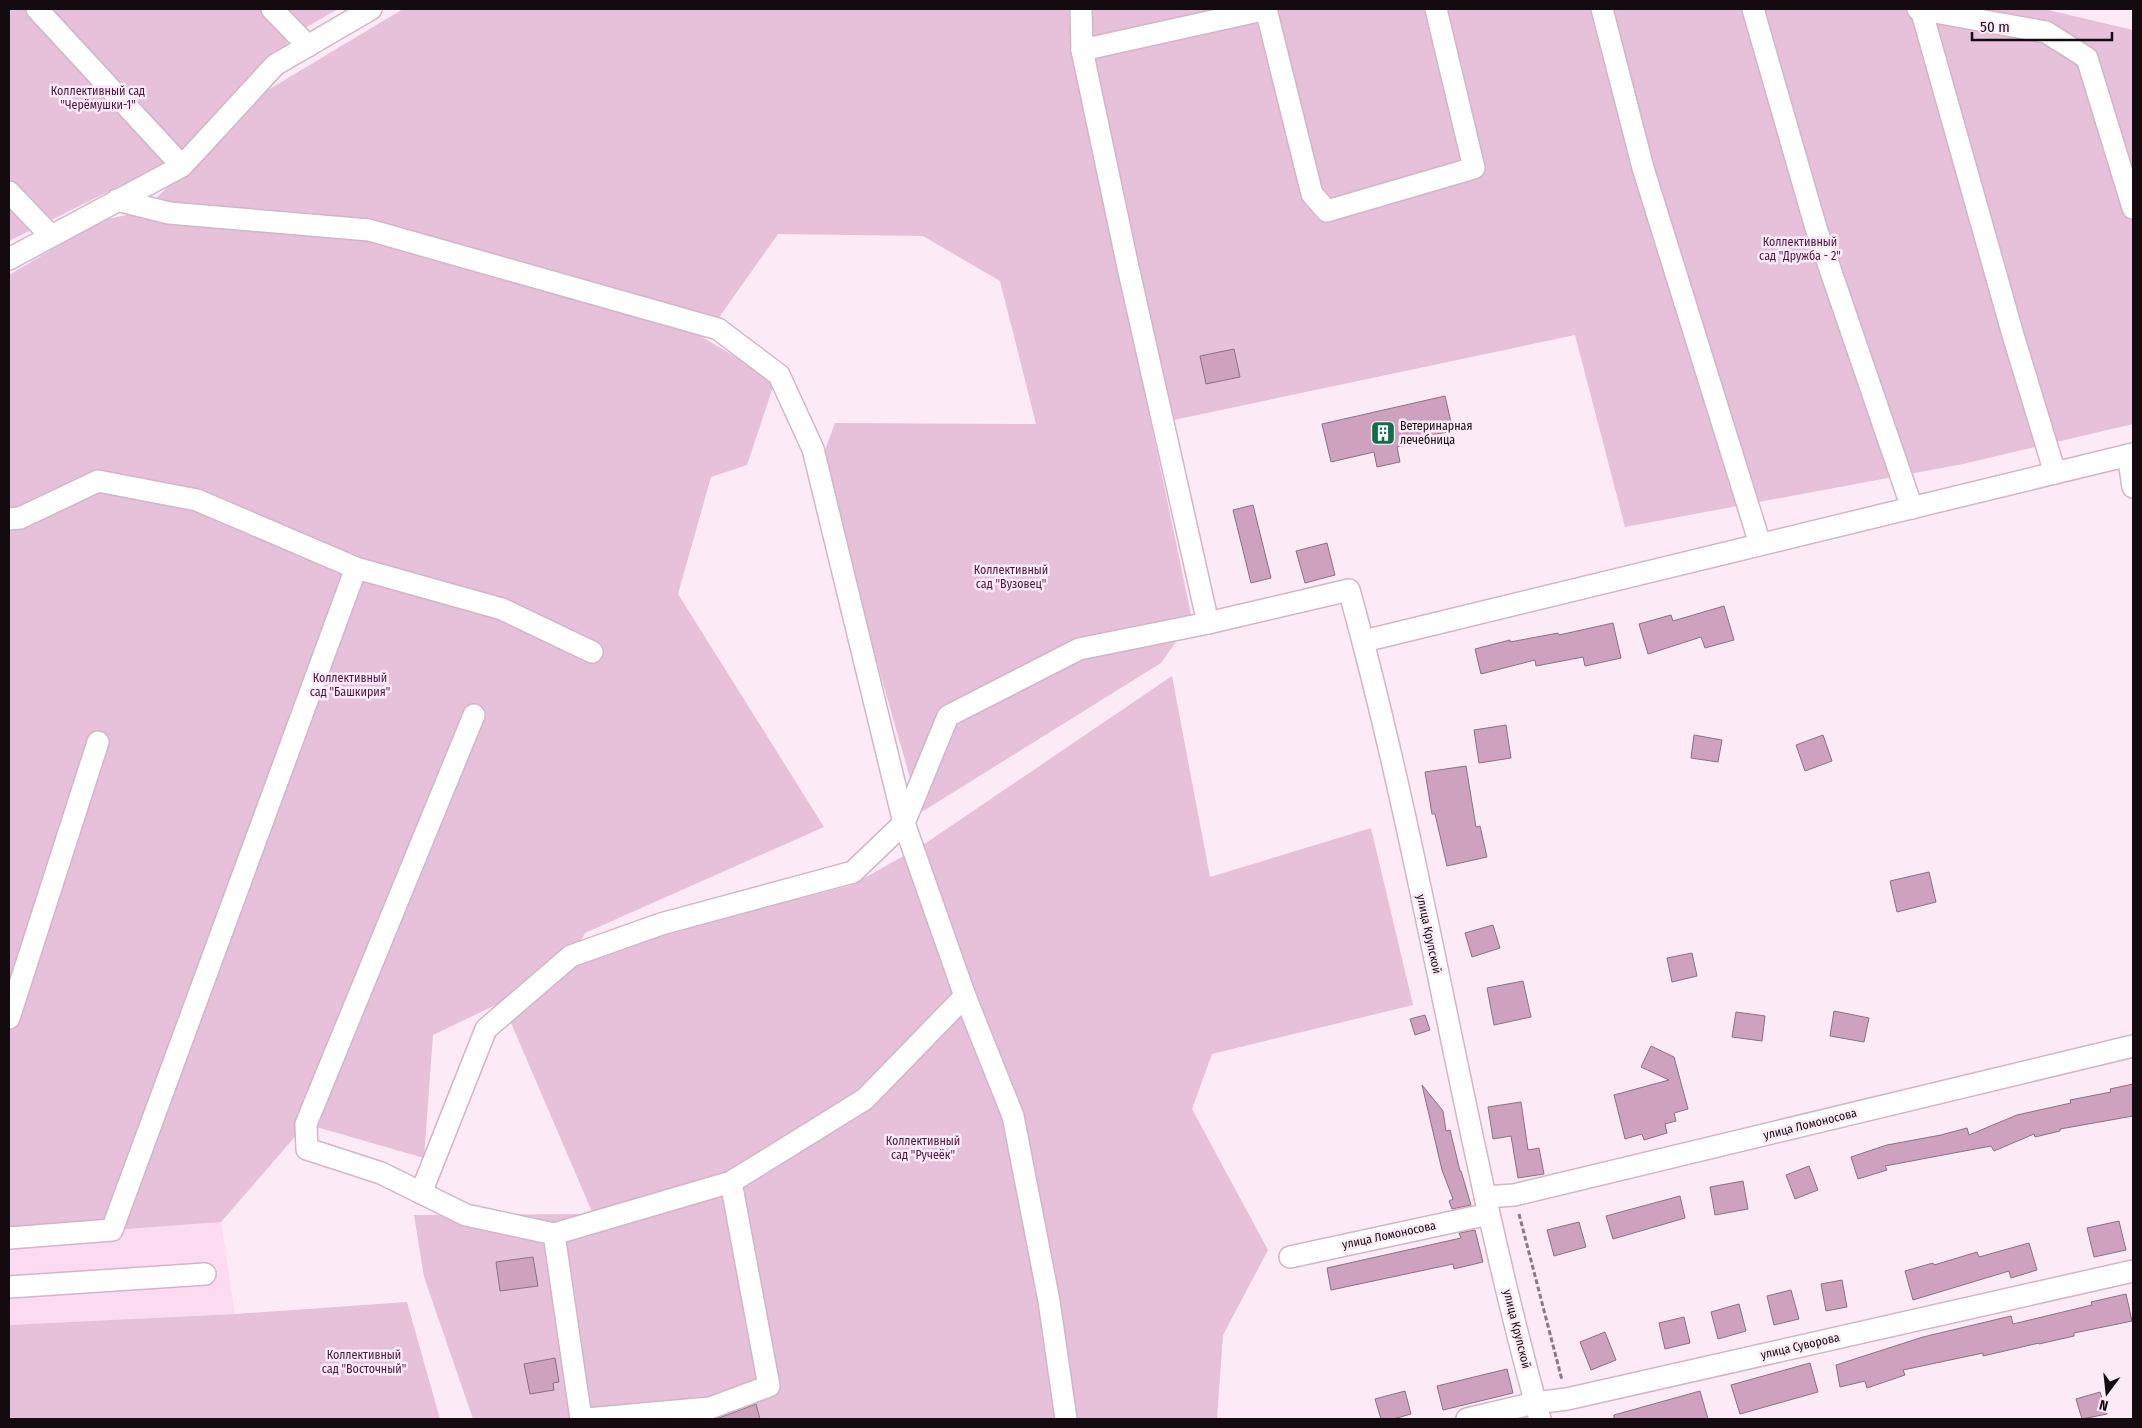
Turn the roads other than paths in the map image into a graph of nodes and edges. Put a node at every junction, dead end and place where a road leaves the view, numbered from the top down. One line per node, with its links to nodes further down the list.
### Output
1 (37, 9): 12 (street)
2 (272, 9): 10 (street)
3 (371, 9): 10 (street)
4 (1081, 9): 11 (street)
5 (1267, 9): 6 (street); 11 (street)
6 (1436, 9)
7 (1602, 9): 23 (street)
8 (1753, 9): 21 (street)
9 (1920, 9): 15 (street); 19 (street)
10 (308, 46): 12 (street)
11 (1082, 50): 25 (street)
12 (182, 166): 14 (street)
13 (9, 192): 16 (street)
14 (117, 200): 16 (street); 30 (street)
15 (2133, 208)
16 (51, 236): 17 (street)
17 (9, 259)
18 (2130, 454): 19 (street); 20 (street)
19 (2055, 473): 21 (street)
20 (2133, 487)
21 (1912, 508): 23 (street)
22 (9, 520): 24 (street)
23 (1760, 544): 26 (street)
24 (356, 568): 27 (street); 38 (street)
25 (1208, 623): 26 (street, улица Крупской); 30 (street)
26 (1364, 641): 36 (street, улица Крупской)
27 (592, 652)
28 (474, 715): 35 (street)
29 (98, 742): 32 (street)
30 (904, 823): 31 (street); 35 (street)
31 (965, 996): 34 (street); 46 (street)
32 (9, 1018)
33 (2133, 1046): 36 (street, улица Ломоносова)
34 (731, 1182): 37 (street); 45 (street)
35 (422, 1193): 37 (street)
36 (1487, 1205): 39 (street, улица Ломоносова); 43 (street, улица Крупской)
37 (554, 1234): 44 (street)
38 (9, 1238)
39 (1290, 1257)
40 (2133, 1271): 43 (street, улица Суворова)
41 (205, 1274): 42 (street)
42 (9, 1287)
43 (1538, 1411): 47 (street, улица Суворова)
44 (581, 1419)
45 (586, 1419)
46 (1066, 1419)
47 (1467, 1419)

